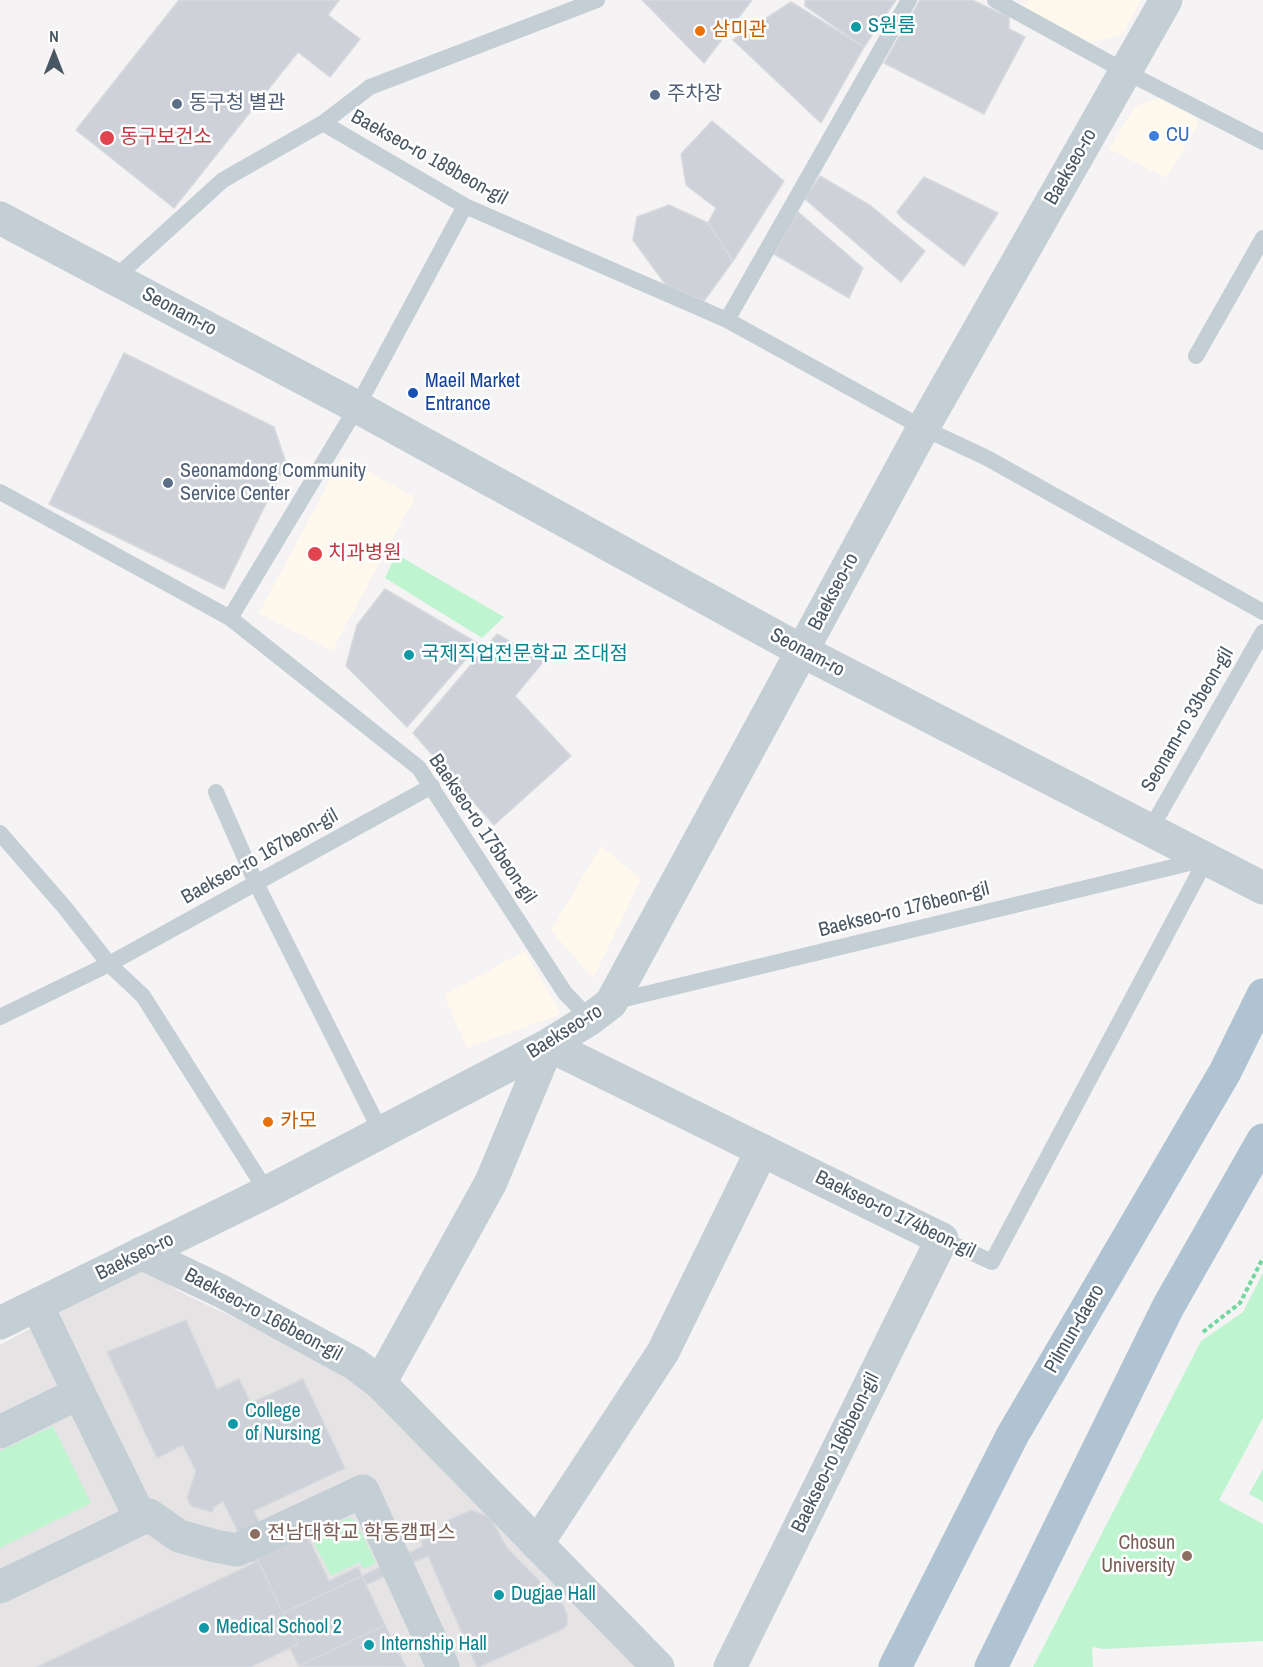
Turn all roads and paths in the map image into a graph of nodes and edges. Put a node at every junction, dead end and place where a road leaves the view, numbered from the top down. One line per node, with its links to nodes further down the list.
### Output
1 (597, 0): 6 (lane, Baekseo-ro 189beon-gil)
2 (909, 0): 12 (lane)
3 (995, 0): 5 (lane)
4 (1166, 0): 5 (street, Baekseo-ro)
5 (1126, 72): 7 (lane); 15 (street, Baekseo-ro)
6 (323, 123): 8 (lane, Baekseo-ro 189beon-gil); 11 (lane)
7 (1263, 142)
8 (465, 206): 12 (lane, Baekseo-ro 189beon-gil); 14 (lane)
9 (0, 218): 11 (street, Seonam-ro)
10 (1263, 238): 13 (lane)
11 (115, 278): 14 (street, Seonam-ro)
12 (727, 320): 15 (lane, Baekseo-ro 189beon-gil)
13 (1196, 356)
14 (357, 407): 18 (lane); 20 (street, Seonam-ro)
15 (923, 428): 17 (lane); 20 (street, Baekseo-ro)
16 (0, 492): 18 (lane, Baekseo-ro 175beon-gil)
17 (1263, 612)
18 (230, 618): 21 (lane, Baekseo-ro 175beon-gil)
19 (1263, 632): 23 (lane, Seonam-ro 33beon-gil)
20 (802, 651): 23 (street, Seonam-ro); 30 (street, Baekseo-ro)
21 (432, 786): 26 (lane, Baekseo-ro 167beon-gil); 30 (lane, Baekseo-ro 175beon-gil)
22 (216, 792): 26 (lane)
23 (1150, 830): 25 (street, Seonam-ro)
24 (0, 833): 28 (lane)
25 (1207, 858): 27 (street, Seonam-ro); 30 (lane, Baekseo-ro 176beon-gil); 37 (lane, Baekseo-ro 174beon-gil)
26 (256, 883): 28 (lane, Baekseo-ro 167beon-gil); 33 (lane)
27 (1263, 888)
28 (109, 964): 31 (lane, Baekseo-ro 167beon-gil); 36 (lane)
29 (1263, 995): 52 (main road, Pilmun-daero)
30 (600, 1011): 32 (street, Baekseo-ro)
31 (0, 1017)
32 (548, 1045): 33 (street, Baekseo-ro); 35 (street, Baekseo-ro 174beon-gil); 43 (street)
33 (381, 1132): 36 (street, Baekseo-ro)
34 (1263, 1140): 53 (main road)
35 (762, 1150): 37 (street, Baekseo-ro 174beon-gil); 47 (street)
36 (267, 1192): 38 (street, Baekseo-ro)
37 (942, 1239): 51 (street, Baekseo-ro 166beon-gil)
38 (141, 1253): 40 (street, Baekseo-ro); 43 (street, Baekseo-ro 166beon-gil)
39 (1263, 1258): 42 (path)
40 (37, 1305): 41 (street, Baekseo-ro); 44 (street)
41 (0, 1323)
42 (1203, 1332)
43 (380, 1383): 47 (street, Baekseo-ro 166beon-gil)
44 (79, 1393): 45 (street); 46 (street)
45 (0, 1432)
46 (141, 1519): 48 (street); 49 (street)
47 (537, 1544): 50 (street, Baekseo-ro 166beon-gil)
48 (0, 1587)
49 (443, 1667)
50 (658, 1667)
51 (730, 1667)
52 (895, 1667)
53 (991, 1667)

